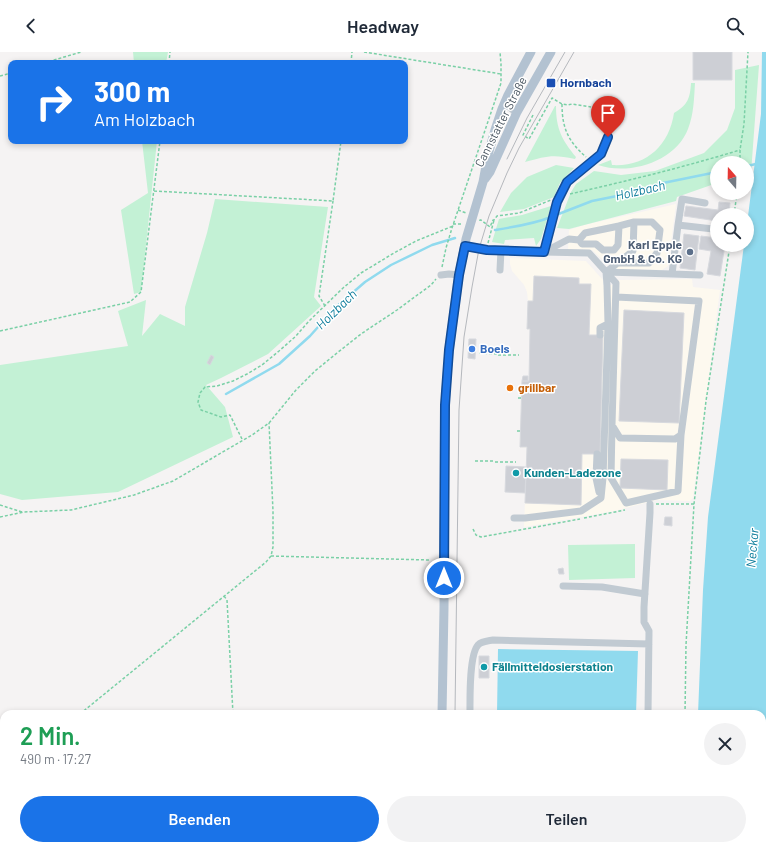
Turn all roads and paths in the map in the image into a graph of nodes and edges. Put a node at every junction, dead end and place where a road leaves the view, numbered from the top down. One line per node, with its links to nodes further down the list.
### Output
1 (81, 52): 7 (path)
2 (364, 52): 8 (path)
3 (500, 52): 8 (path)
4 (531, 52): 9 (main road, Cannstatter Straße)
5 (551, 52): 12 (main road, Cannstatter Straße)
6 (748, 52): 17 (path)
7 (54, 60)
8 (501, 74): 25 (path)
9 (508, 95): 12 (lane); 20 (main road, Cannstatter Straße)
10 (562, 103): 11 (path); 13 (path); 19 (path)
11 (591, 106)
12 (517, 112): 20 (main road, Cannstatter Straße)
13 (533, 115)
14 (608, 137): 19 (lane)
15 (160, 144): 21 (path)
16 (341, 144): 23 (path)
17 (740, 150): 18 (path); 22 (path)
18 (740, 156)
19 (592, 161): 22 (lane)
20 (483, 182): 34 (main road, Cannstatter Straße)
21 (154, 191): 23 (path); 49 (path)
22 (558, 199): 35 (path); 37 (lane)
23 (333, 201): 47 (path)
24 (705, 203): 29 (lane)
25 (458, 210): 26 (path); 30 (path)
26 (465, 217)
27 (634, 222): 31 (lane); 39 (lane); 39 (lane)
28 (464, 224): 30 (path)
29 (678, 225): 32 (lane); 42 (lane)
30 (453, 226): 43 (path); 47 (path)
31 (619, 226): 33 (lane); 33 (lane)
32 (710, 229)
33 (579, 240): 37 (lane)
34 (465, 246): 35 (lane); 44 (main road, Cannstatter Straße)
35 (487, 250): 36 (lane)
36 (501, 250): 37 (lane); 40 (lane)
37 (544, 252): 41 (lane)
38 (729, 252): 81 (path)
39 (617, 263): 41 (lane)
40 (500, 270)
41 (606, 272): 42 (lane); 46 (lane); 48 (lane)
42 (672, 274): 45 (lane)
43 (441, 275): 44 (lane); 55 (path)
44 (459, 275): 78 (main road, Cannstatter Straße)
45 (700, 275)
46 (616, 297): 56 (lane); 59 (lane)
47 (325, 306): 60 (path)
48 (608, 324): 50 (lane); 64 (lane)
49 (0, 331)
50 (600, 335)
51 (478, 353): 52 (path)
52 (519, 355)
53 (518, 398): 54 (path)
54 (522, 398)
55 (269, 423): 60 (path); 70 (path)
56 (612, 425): 59 (lane); 59 (lane)
57 (517, 431): 58 (path)
58 (521, 431)
59 (681, 435)
60 (243, 440): 67 (path)
61 (597, 454): 64 (lane)
62 (475, 460): 63 (path)
63 (516, 462)
64 (601, 498): 69 (lane)
65 (650, 504): 73 (lane)
66 (0, 505): 67 (path)
67 (24, 512): 68 (path)
68 (0, 517)
69 (514, 518)
70 (270, 556): 71 (path); 74 (path)
71 (428, 560)
72 (563, 586): 73 (lane)
73 (645, 594): 75 (lane)
74 (224, 596): 76 (path); 77 (path)
75 (649, 644): 79 (lane); 80 (lane)
76 (85, 710)
77 (233, 710)
78 (442, 710)
79 (470, 710)
80 (648, 710)
81 (685, 710)

